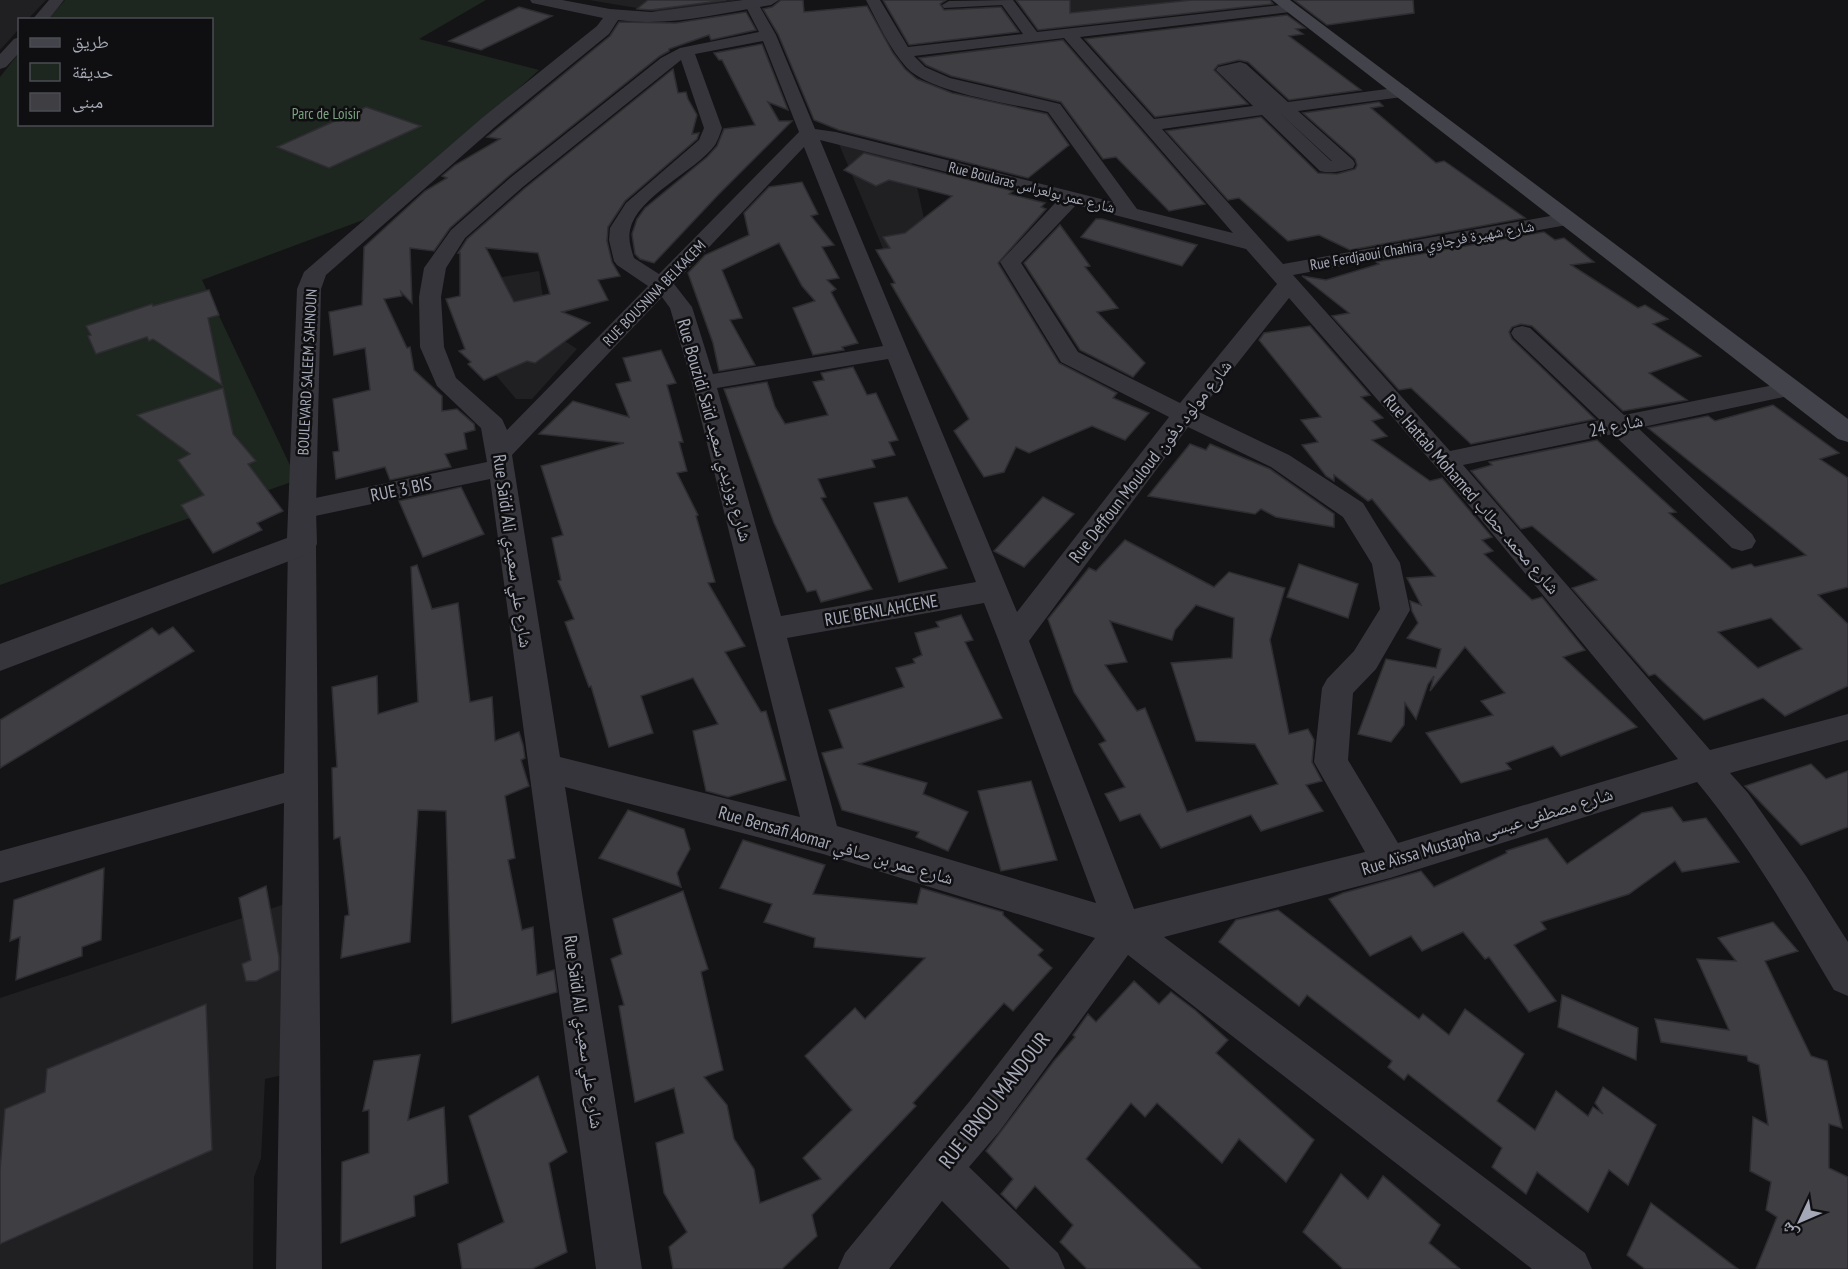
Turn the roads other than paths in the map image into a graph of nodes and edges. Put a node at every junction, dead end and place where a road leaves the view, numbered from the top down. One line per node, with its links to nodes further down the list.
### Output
1 (57, 0): 8 (street)
2 (538, 0): 7 (street)
3 (873, 0): 14 (street)
4 (761, 2): 7 (street); 10 (street)
5 (1285, 4): 9 (street); 16 (main road)
6 (949, 5): 11 (street)
7 (614, 15): 36 (street, BOULEVARD SALEEM SAHNOUN)
8 (41, 18)
9 (1068, 33): 11 (street); 19 (street, Rue Hattab Mohamed شارع محمد حطاب)
10 (768, 35): 13 (street, Rue Saïdi Ali شارع علي سعيدي); 20 (street)
11 (1033, 37): 14 (street)
12 (18, 44): 15 (street)
13 (686, 51): 26 (street, Rue Bouzidi Saïd شارع بوزيدي سعيد); 34 (street, Rue Saïdi Ali شارع علي سعيدي)
14 (905, 52): 22 (street)
15 (0, 64)
16 (1402, 92): 17 (street); 23 (main road)
17 (1286, 108): 18 (street); 18 (street); 18 (street)
18 (1268, 110): 19 (street)
19 (1150, 125): 24 (street, Rue Hattab Mohamed شارع محمد حطاب)
20 (808, 133): 21 (street, Rue Boularas شارع عمر بولعراس); 26 (street, RUE BOUSNINA BELKACEM); 28 (street)
21 (1072, 197): 22 (street, Rue Boularas شارع عمر بولعراس); 31 (street)
22 (1130, 212): 24 (street, Rue Boularas شارع عمر بولعراس)
23 (1567, 219): 25 (street, Rue Ferdjaoui Chahira شارع شهيرة فرجاوي); 30 (main road)
24 (1256, 245): 25 (street, Rue Hattab Mohamed شارع محمد حطاب)
25 (1284, 277): 31 (street, Rue Deffoun Mouloud شارع مولود دفون); 35 (street, Rue Hattab Mohamed شارع محمد حطاب)
26 (663, 285): 29 (street, Rue Bouzidi Saïd شارع بوزيدي سعيد); 34 (street, RUE BOUSNINA BELKACEM)
27 (1522, 333): 32 (street)
28 (896, 351): 29 (street); 38 (street)
29 (704, 383): 39 (street, Rue Bouzidi Saïd شارع بوزيدي سعيد)
30 (1789, 388): 32 (street, شارع 24); 33 (main road)
31 (1184, 415): 40 (street, Rue Deffoun Mouloud شارع مولود دفون); 47 (street)
32 (1619, 425): 35 (street, شارع 24); 37 (street)
33 (1848, 433)
34 (500, 460): 36 (street, RUE 3 BIS); 44 (street, Rue Saïdi Ali شارع علي سعيدي)
35 (1443, 461): 43 (street, Rue Hattab Mohamed شارع محمد حطاب)
36 (301, 527): 41 (street); 45 (street)
37 (1742, 541)
38 (993, 590): 39 (street, RUE BENLAHCENE); 40 (street)
39 (770, 630): 46 (street, Rue Bouzidi Saïd شارع بوزيدي سعيد)
40 (1013, 639): 49 (street)
41 (0, 658)
42 (1848, 727): 43 (street, Rue Aïssa Mustapha شارع مصطفى عيسى)
43 (1703, 766): 47 (street, Rue Aïssa Mustapha شارع مصطفى عيسى); 50 (street, Rue Hattab Mohamed شارع محمد حطاب)
44 (546, 768): 46 (street, Rue Bensafi Aomar شارع عمر بن صافي); 53 (street, Rue Saïdi Ali شارع علي سعيدي)
45 (301, 783): 48 (street); 52 (street)
46 (823, 838): 49 (street, Rue Bensafi Aomar شارع عمر بن صافي)
47 (1390, 862): 49 (street, Rue Aïssa Mustapha شارع مصطفى عيسى)
48 (0, 867)
49 (1124, 928): 51 (street, RUE IBNOU MANDOUR); 56 (street)
50 (1848, 977)
51 (940, 1169): 54 (street, RUE IBNOU MANDOUR); 55 (street)
52 (299, 1269)
53 (619, 1269)
54 (861, 1269)
55 (1042, 1269)
56 (1569, 1269)

